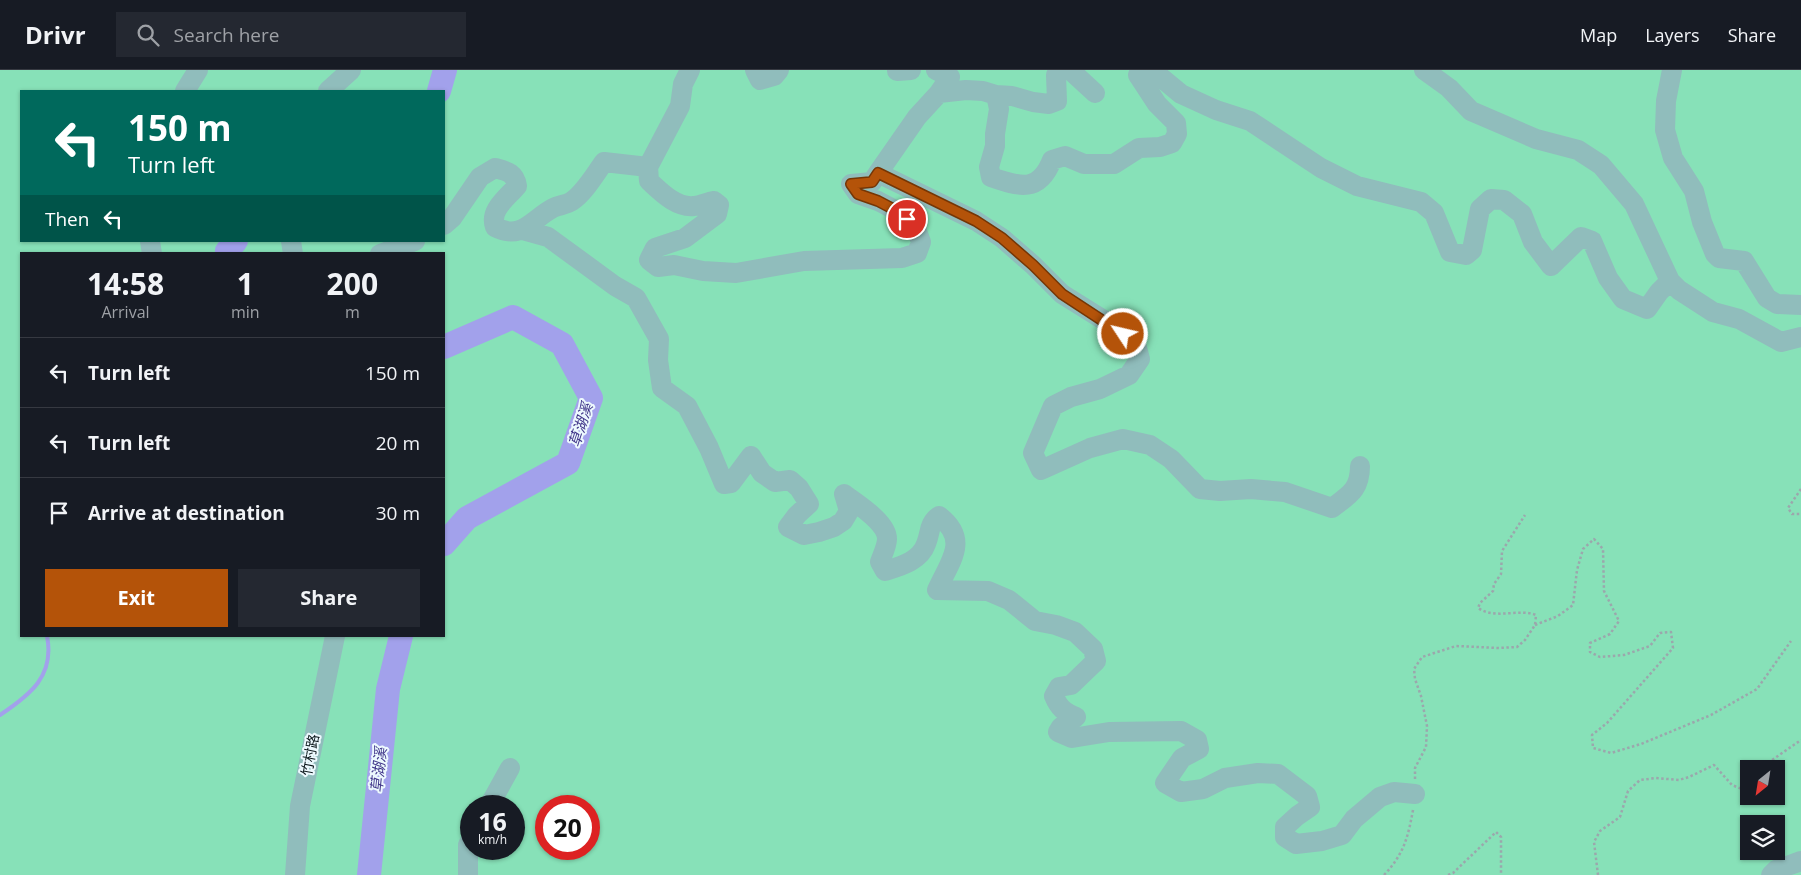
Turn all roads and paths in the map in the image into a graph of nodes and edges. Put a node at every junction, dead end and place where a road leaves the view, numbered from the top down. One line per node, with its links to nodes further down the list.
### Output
1 (198, 70): 13 (street)
2 (350, 70): 14 (street)
3 (690, 70): 18 (street)
4 (755, 70): 5 (street)
5 (779, 70)
6 (898, 70): 7 (street)
7 (911, 70)
8 (936, 70): 16 (street)
9 (1059, 70): 17 (street)
10 (1070, 70): 15 (street)
11 (1424, 70): 24 (street)
12 (1672, 70): 25 (street)
13 (186, 90)
14 (329, 90)
15 (1095, 93)
16 (939, 94): 17 (street); 19 (street)
17 (996, 94): 24 (street)
18 (648, 167): 19 (street); 21 (street)
19 (878, 173): 27 (street)
20 (445, 224): 21 (street)
21 (523, 230): 38 (street)
22 (412, 242): 23 (street)
23 (385, 252)
24 (1670, 281): 26 (street)
25 (1801, 305)
26 (1801, 336)
27 (1360, 466)
28 (1801, 489): 29 (path)
29 (1801, 514)
30 (1526, 515): 31 (path)
31 (1535, 624): 33 (path); 38 (path)
32 (335, 637): 42 (street, 竹村路)
33 (1792, 641)
34 (1801, 740): 35 (path)
35 (1772, 760)
36 (510, 768): 39 (street)
37 (1740, 789): 47 (path)
38 (1415, 794): 44 (path)
39 (495, 795)
40 (468, 860): 43 (street)
41 (1801, 862): 48 (street)
42 (294, 875)
43 (468, 875)
44 (1384, 875)
45 (1448, 875): 46 (path)
46 (1501, 875)
47 (1598, 875)
48 (1771, 875)

